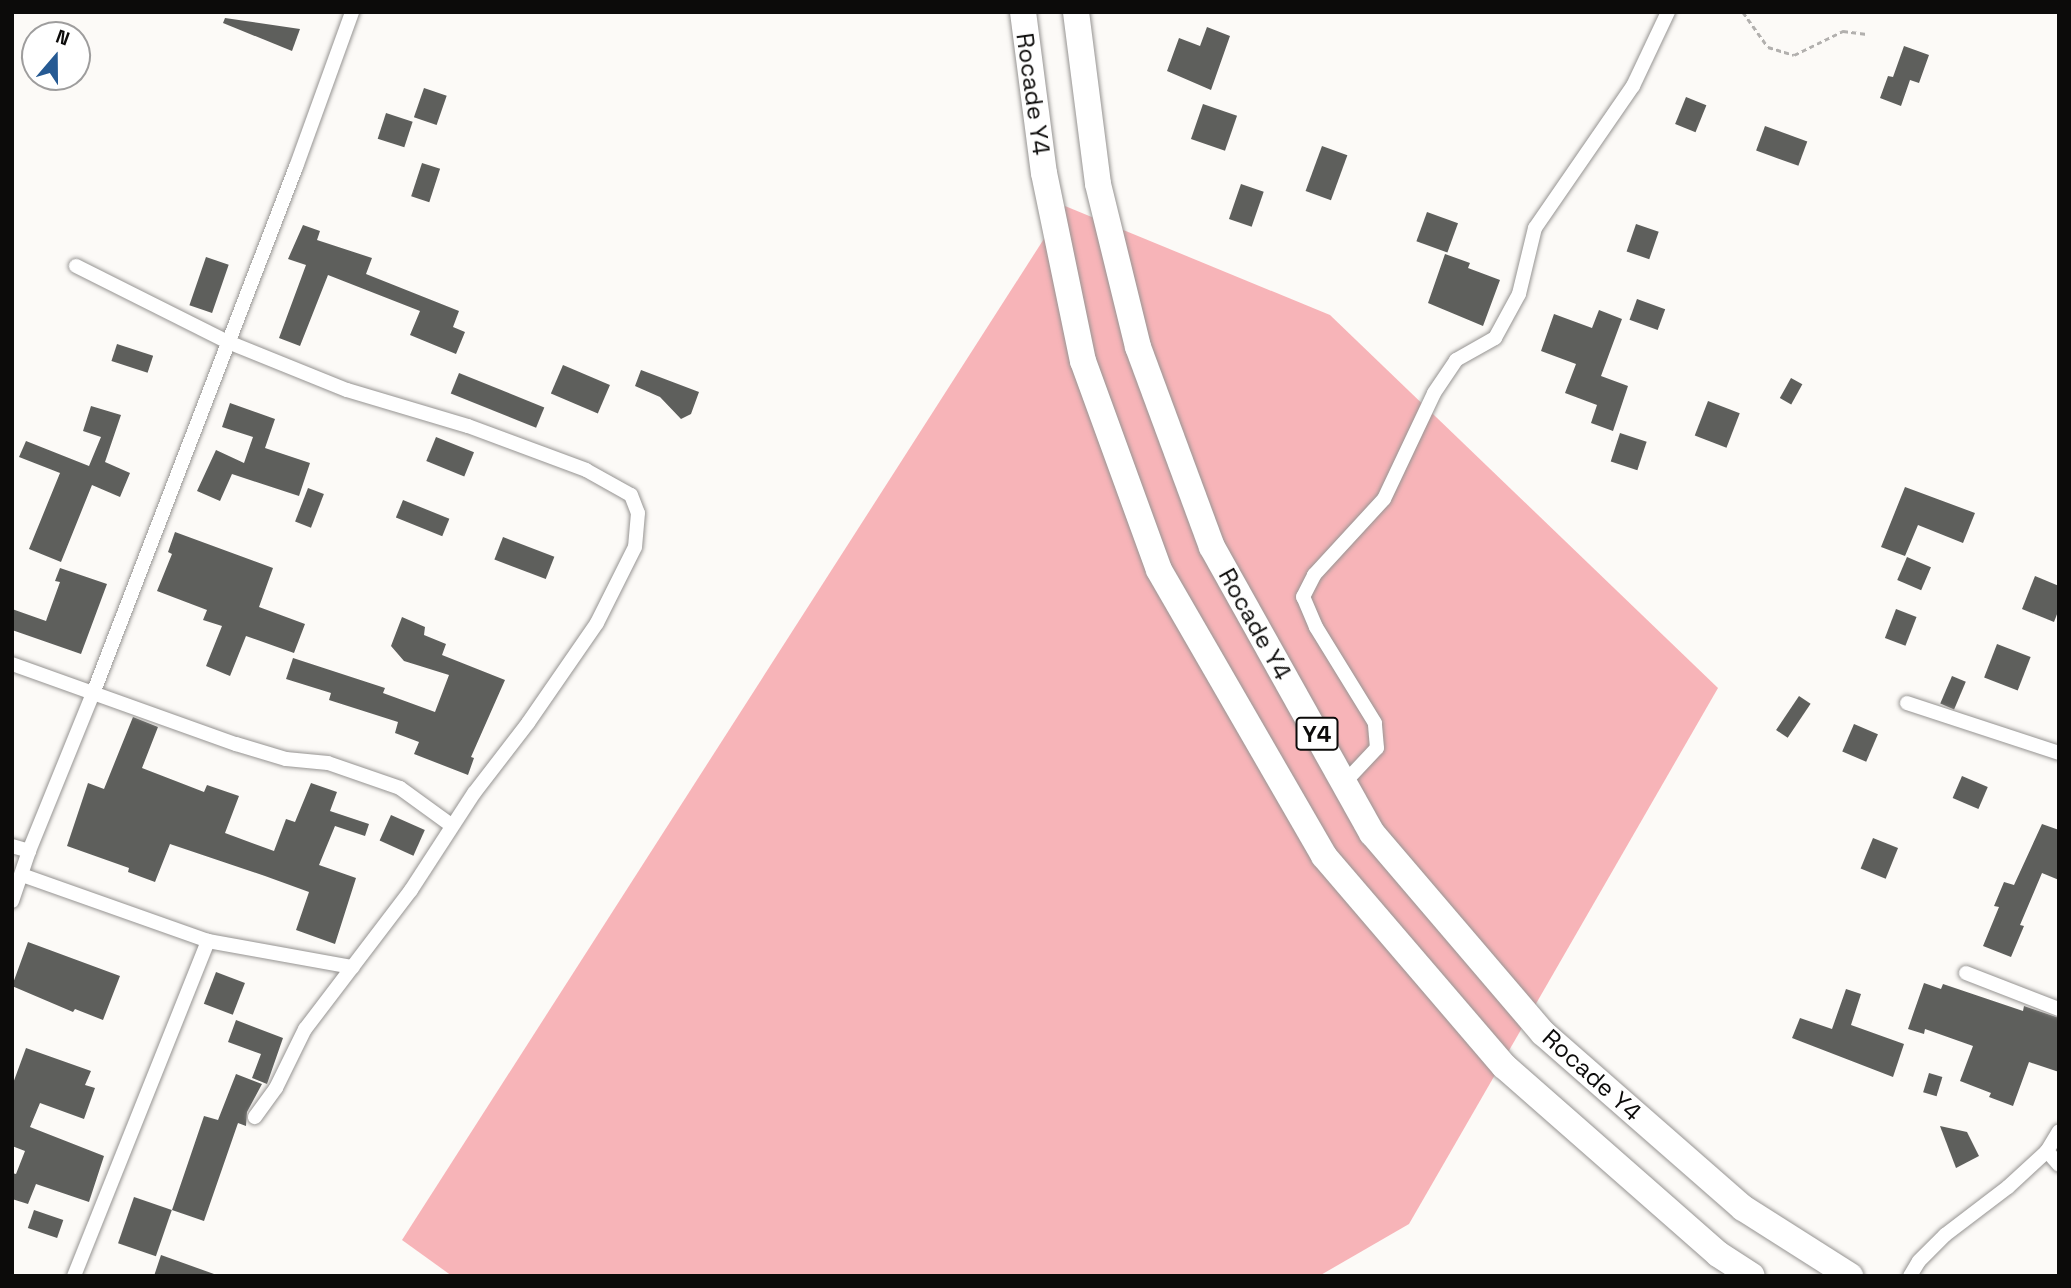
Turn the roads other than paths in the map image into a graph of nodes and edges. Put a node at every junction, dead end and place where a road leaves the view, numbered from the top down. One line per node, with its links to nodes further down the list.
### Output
1 (352, 12): 6 (street)
2 (1023, 12): 26 (highway, Rocade Y4 / Y4)
3 (1076, 12): 11 (highway, Rocade Y4 / Y4)
4 (1668, 12): 11 (street)
5 (76, 266): 6 (street)
6 (228, 342): 8 (street); 12 (street)
7 (12, 664): 8 (street)
8 (94, 691): 12 (street); 14 (street)
9 (1907, 703): 10 (street)
10 (2059, 753)
11 (1344, 783): 27 (highway, Rocade Y4 / Y4)
12 (451, 825): 18 (street)
13 (12, 846): 14 (street)
14 (29, 851): 15 (street)
15 (22, 875): 16 (street); 17 (street)
16 (12, 901)
17 (208, 941): 18 (street); 25 (street)
18 (353, 967): 21 (street)
19 (1966, 973): 20 (street)
20 (2059, 1009)
21 (255, 1116)
22 (2059, 1131): 23 (street)
23 (2047, 1151): 24 (street); 28 (street)
24 (2059, 1165)
25 (74, 1276)
26 (1752, 1276)
27 (1850, 1276)
28 (1910, 1276)

